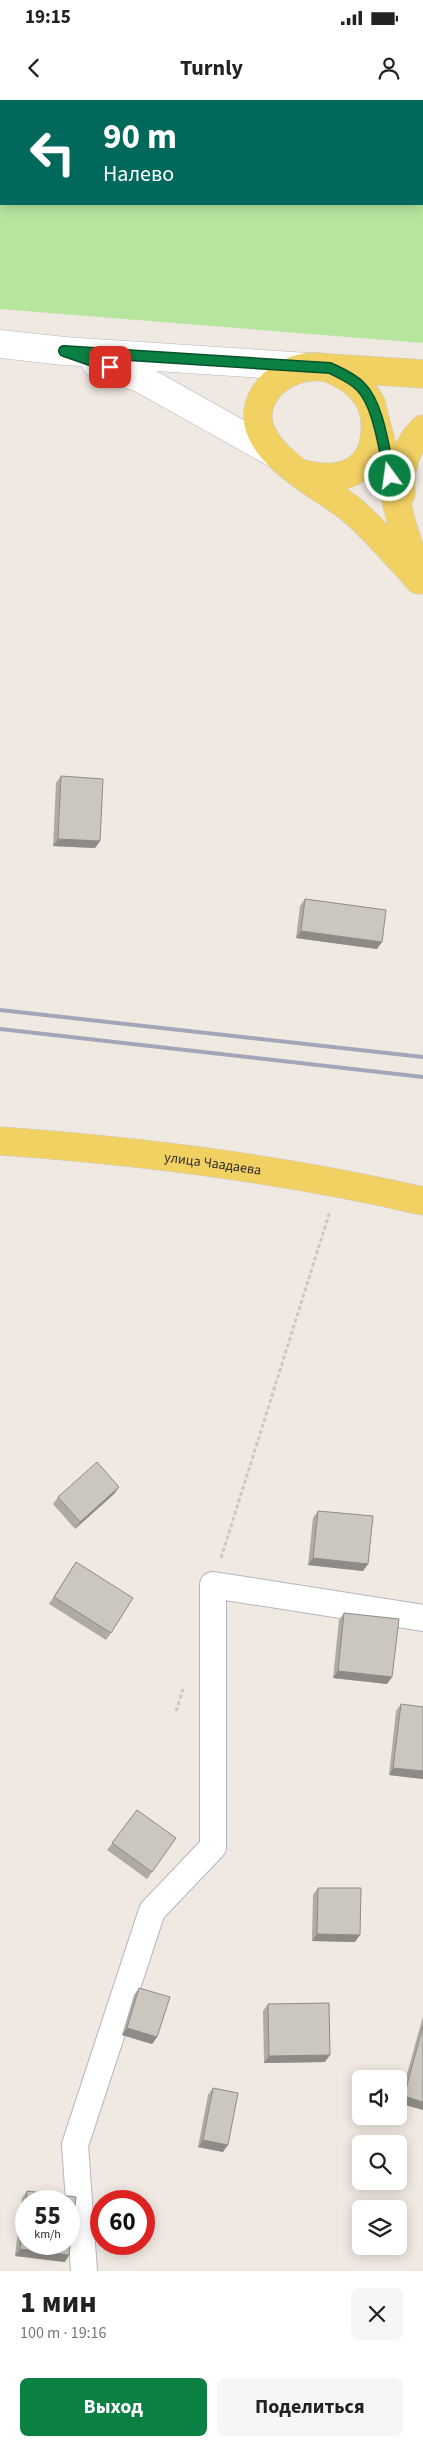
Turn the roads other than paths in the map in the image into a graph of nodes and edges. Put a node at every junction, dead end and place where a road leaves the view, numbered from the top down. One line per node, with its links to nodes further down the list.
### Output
1 (0, 344): 2 (main road)
2 (64, 351): 3 (main road); 7 (main road)
3 (319, 368): 4 (main road); 5 (main road); 7 (main road)
4 (423, 374)
5 (374, 413): 8 (main road); 9 (main road)
6 (423, 429): 9 (main road)
7 (274, 453): 8 (main road)
8 (300, 473): 10 (main road)
9 (403, 528): 10 (main road)
10 (421, 584)
11 (0, 1141): 12 (main road, улица Чаадаева)
12 (423, 1201)
13 (423, 1618): 14 (street)
14 (84, 2271)

